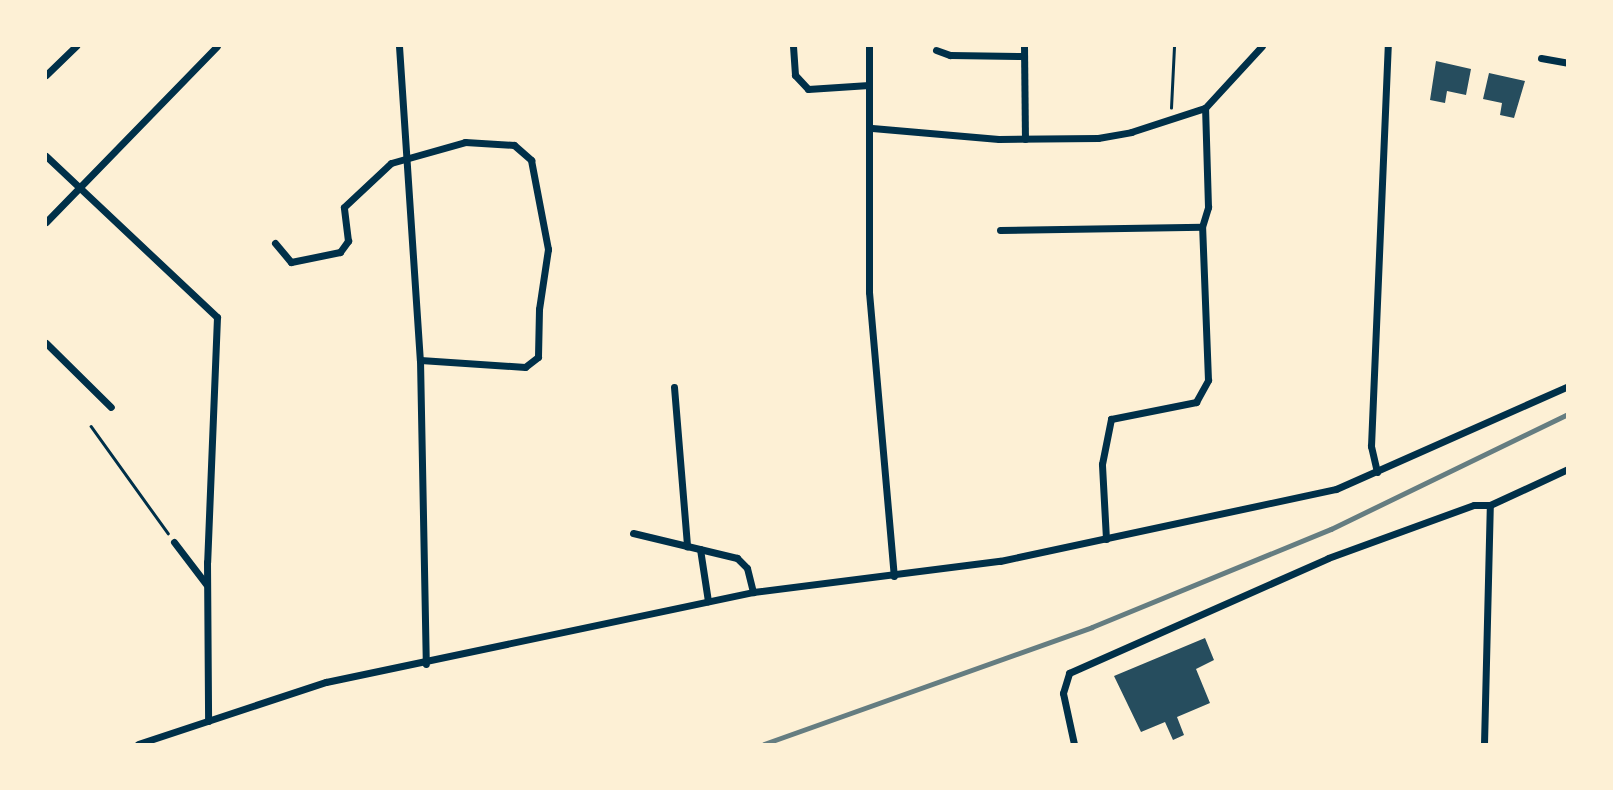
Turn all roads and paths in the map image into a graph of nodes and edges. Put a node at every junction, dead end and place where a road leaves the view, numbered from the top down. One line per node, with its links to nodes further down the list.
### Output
1 (75, 46): 14 (street)
2 (217, 46): 22 (street)
3 (399, 46): 21 (street)
4 (793, 46): 15 (street)
5 (869, 46): 15 (street)
6 (1024, 46): 11 (street)
7 (1174, 46): 17 (path)
8 (1262, 46): 16 (street)
9 (1388, 46): 34 (street)
10 (936, 50): 11 (street)
11 (1024, 56): 19 (street)
12 (1541, 58): 13 (street)
13 (1567, 63)
14 (46, 75)
15 (869, 85): 18 (street)
16 (1205, 108): 17 (street); 24 (street)
17 (1171, 119): 19 (street)
18 (872, 128): 19 (street); 41 (street)
19 (1026, 139)
20 (46, 156): 22 (street)
21 (405, 159): 26 (street); 28 (street); 28 (street)
22 (79, 188): 23 (street); 42 (street)
23 (46, 222)
24 (1202, 227): 25 (street); 37 (street)
25 (1000, 230)
26 (275, 243)
27 (46, 343): 31 (street)
28 (420, 360): 45 (street)
29 (1567, 386): 34 (street)
30 (674, 387): 39 (street)
31 (111, 407)
32 (91, 426): 38 (path)
33 (1567, 469): 35 (street)
34 (1377, 472): 37 (street)
35 (1490, 505): 48 (street); 49 (street)
36 (633, 533): 39 (street)
37 (1106, 539): 41 (street)
38 (174, 542): 42 (street)
39 (687, 546): 40 (street)
40 (700, 549): 43 (street); 44 (street)
41 (894, 576): 43 (street)
42 (207, 584): 46 (street)
43 (753, 592): 44 (street)
44 (708, 601): 45 (street)
45 (426, 664): 46 (street)
46 (208, 721): 47 (street)
47 (138, 744)
48 (1074, 744)
49 (1484, 744)

